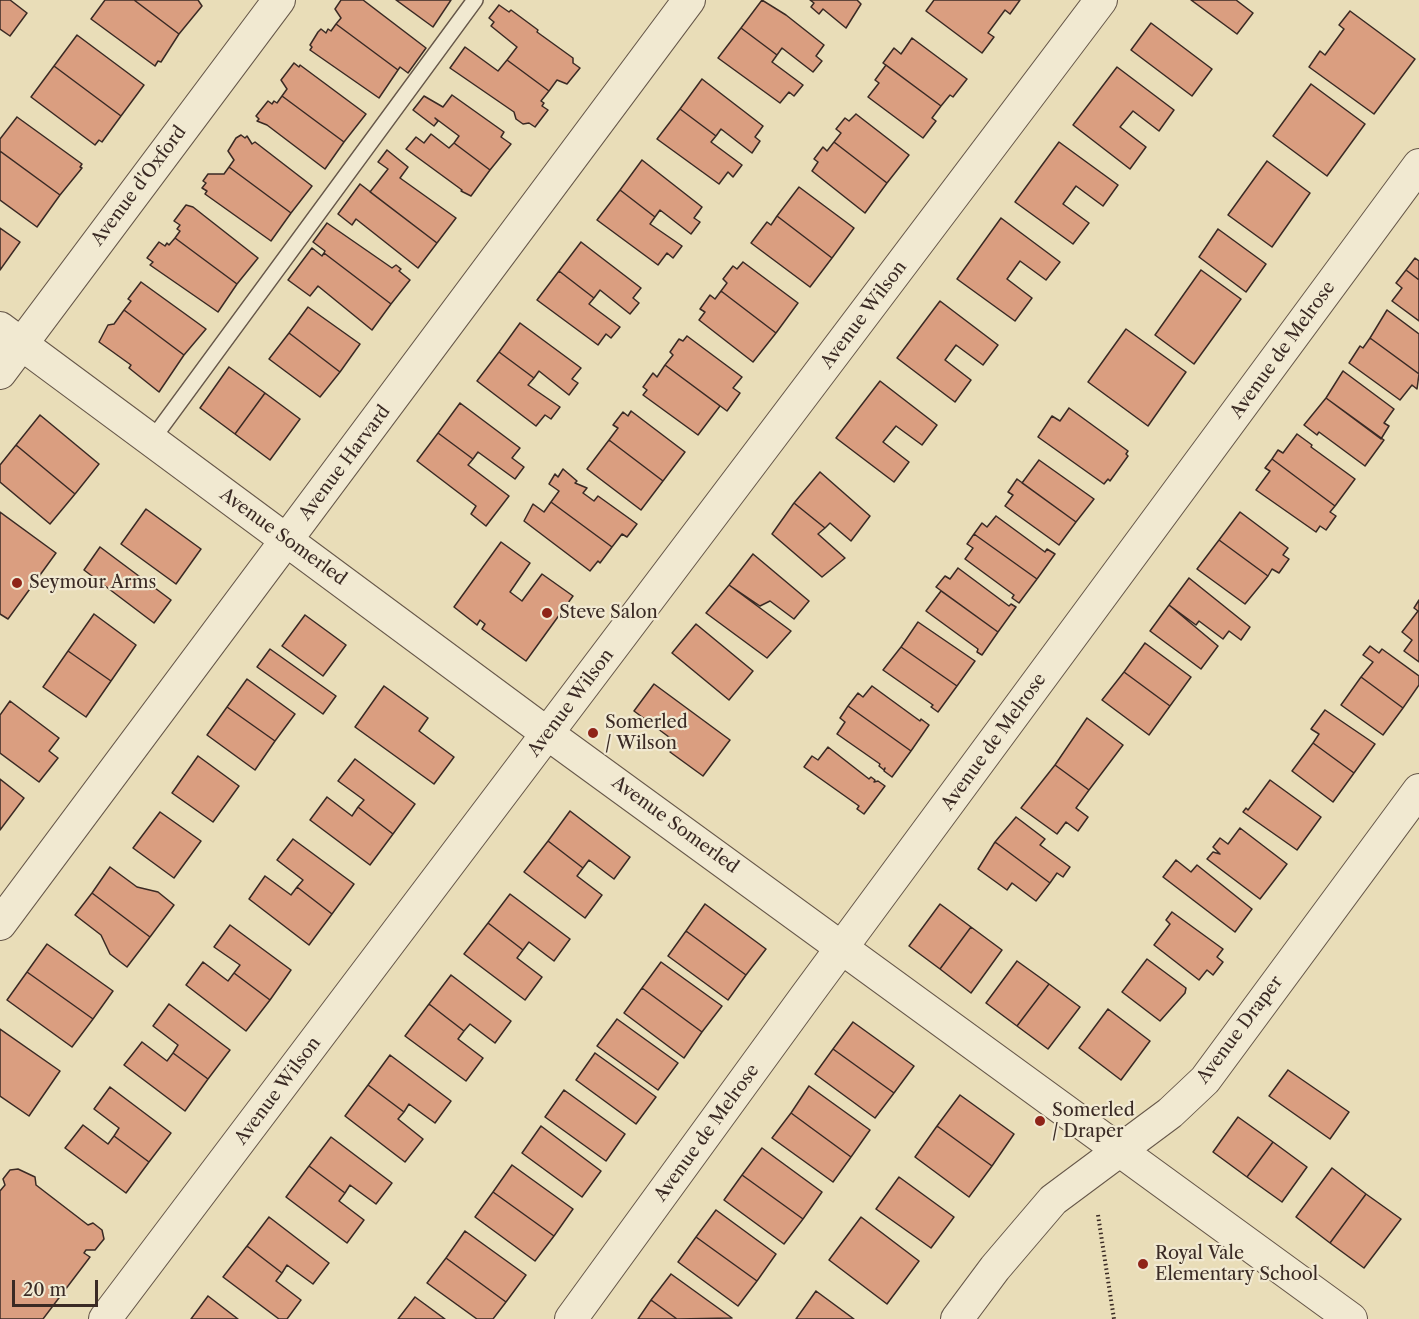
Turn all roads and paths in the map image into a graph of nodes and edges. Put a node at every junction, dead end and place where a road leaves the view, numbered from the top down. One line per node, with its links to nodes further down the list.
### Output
1 (279, 0): 6 (street, Avenue d'Oxford)
2 (475, 0): 8 (lane)
3 (689, 0): 9 (street, Avenue Harvard)
4 (1101, 0): 10 (street, Avenue Wilson)
5 (1419, 165): 13 (street, Avenue de Melrose)
6 (10, 336): 7 (street, Avenue d'Oxford); 8 (street, Avenue Somerled)
7 (0, 373)
8 (151, 441): 9 (street, Avenue Somerled)
9 (288, 540): 10 (street, Avenue Somerled); 12 (street, Avenue Harvard)
10 (548, 734): 13 (street, Avenue Somerled); 16 (street, Avenue Wilson)
11 (1419, 790): 14 (street, Avenue Draper)
12 (0, 924)
13 (843, 947): 14 (street, Avenue Somerled); 17 (street, Avenue de Melrose)
14 (1121, 1150): 18 (street, Avenue Draper); 20 (street, Avenue Somerled)
15 (1098, 1215): 19 (path)
16 (105, 1319)
17 (572, 1319)
18 (957, 1319)
19 (1114, 1319)
20 (1351, 1319)

